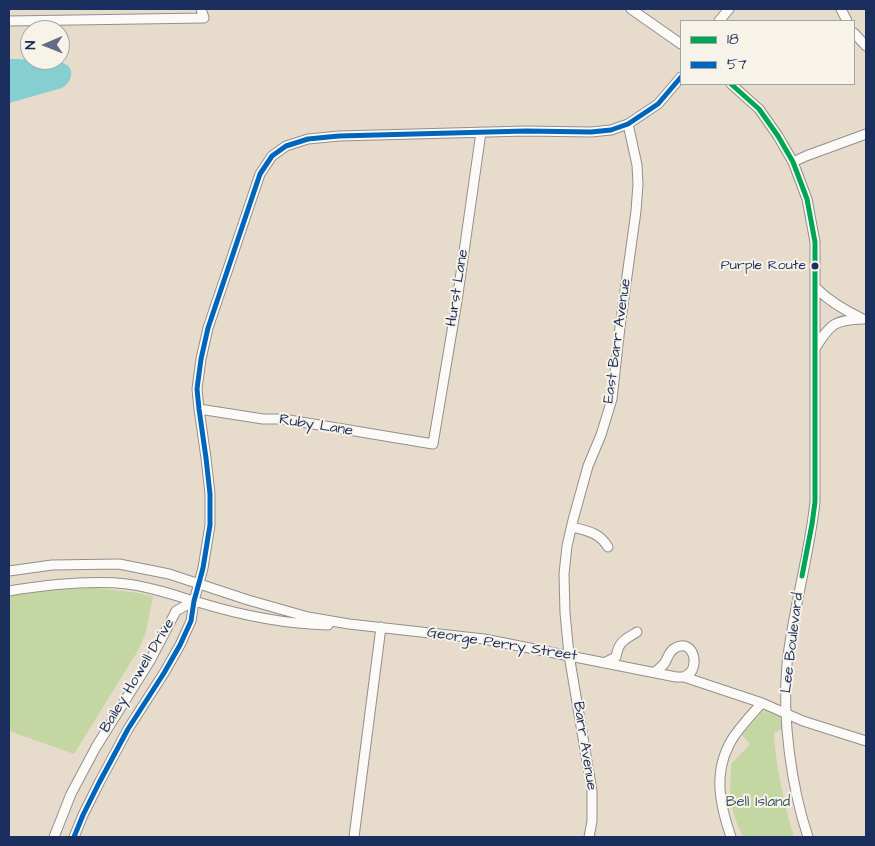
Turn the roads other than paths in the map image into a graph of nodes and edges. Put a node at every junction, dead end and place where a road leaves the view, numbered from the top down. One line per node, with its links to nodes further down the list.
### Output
1 (201, 9): 5 (street)
2 (631, 9): 7 (street)
3 (729, 9): 4 (street)
4 (720, 20)
5 (9, 21)
6 (855, 35): 8 (street)
7 (680, 43)
8 (866, 46)
9 (680, 78): 11 (street)
10 (732, 85): 14 (street, Lee Boulevard)
11 (628, 124): 12 (street); 20 (street, East Barr Avenue)
12 (481, 132): 18 (street); 19 (street, Hurst Lane)
13 (866, 134): 14 (street)
14 (793, 162): 15 (street, Lee Boulevard)
15 (816, 288): 16 (street); 17 (street, Lee Boulevard)
16 (865, 320): 17 (street)
17 (815, 348): 34 (street, Lee Boulevard)
18 (199, 409): 19 (street, Ruby Lane); 23 (street)
19 (434, 444)
20 (572, 527): 21 (street); 29 (street, East Barr Avenue)
21 (608, 547)
22 (9, 570): 23 (street, George Perry Street)
23 (199, 583): 25 (street); 26 (street, George Perry Street)
24 (9, 590): 25 (street, George Perry Street)
25 (194, 601): 26 (street, George Perry Street); 36 (street, Bailey Howell Drive); 37 (street, Bailey Howell Drive)
26 (349, 624): 27 (street, George Perry Street)
27 (381, 628): 29 (street, George Perry Street); 38 (street)
28 (636, 632): 30 (street)
29 (569, 656): 30 (street, George Perry Street); 39 (street, Barr Avenue)
30 (604, 663): 31 (street, George Perry Street)
31 (655, 672): 32 (street, George Perry Street); 32 (street)
32 (684, 677): 33 (street, George Perry Street)
33 (762, 703): 34 (street, George Perry Street); 40 (street)
34 (787, 714): 35 (street, George Perry Street); 41 (street, Lee Boulevard)
35 (866, 741)
36 (54, 837)
37 (74, 837)
38 (354, 837)
39 (589, 837)
40 (731, 837)
41 (808, 837)

